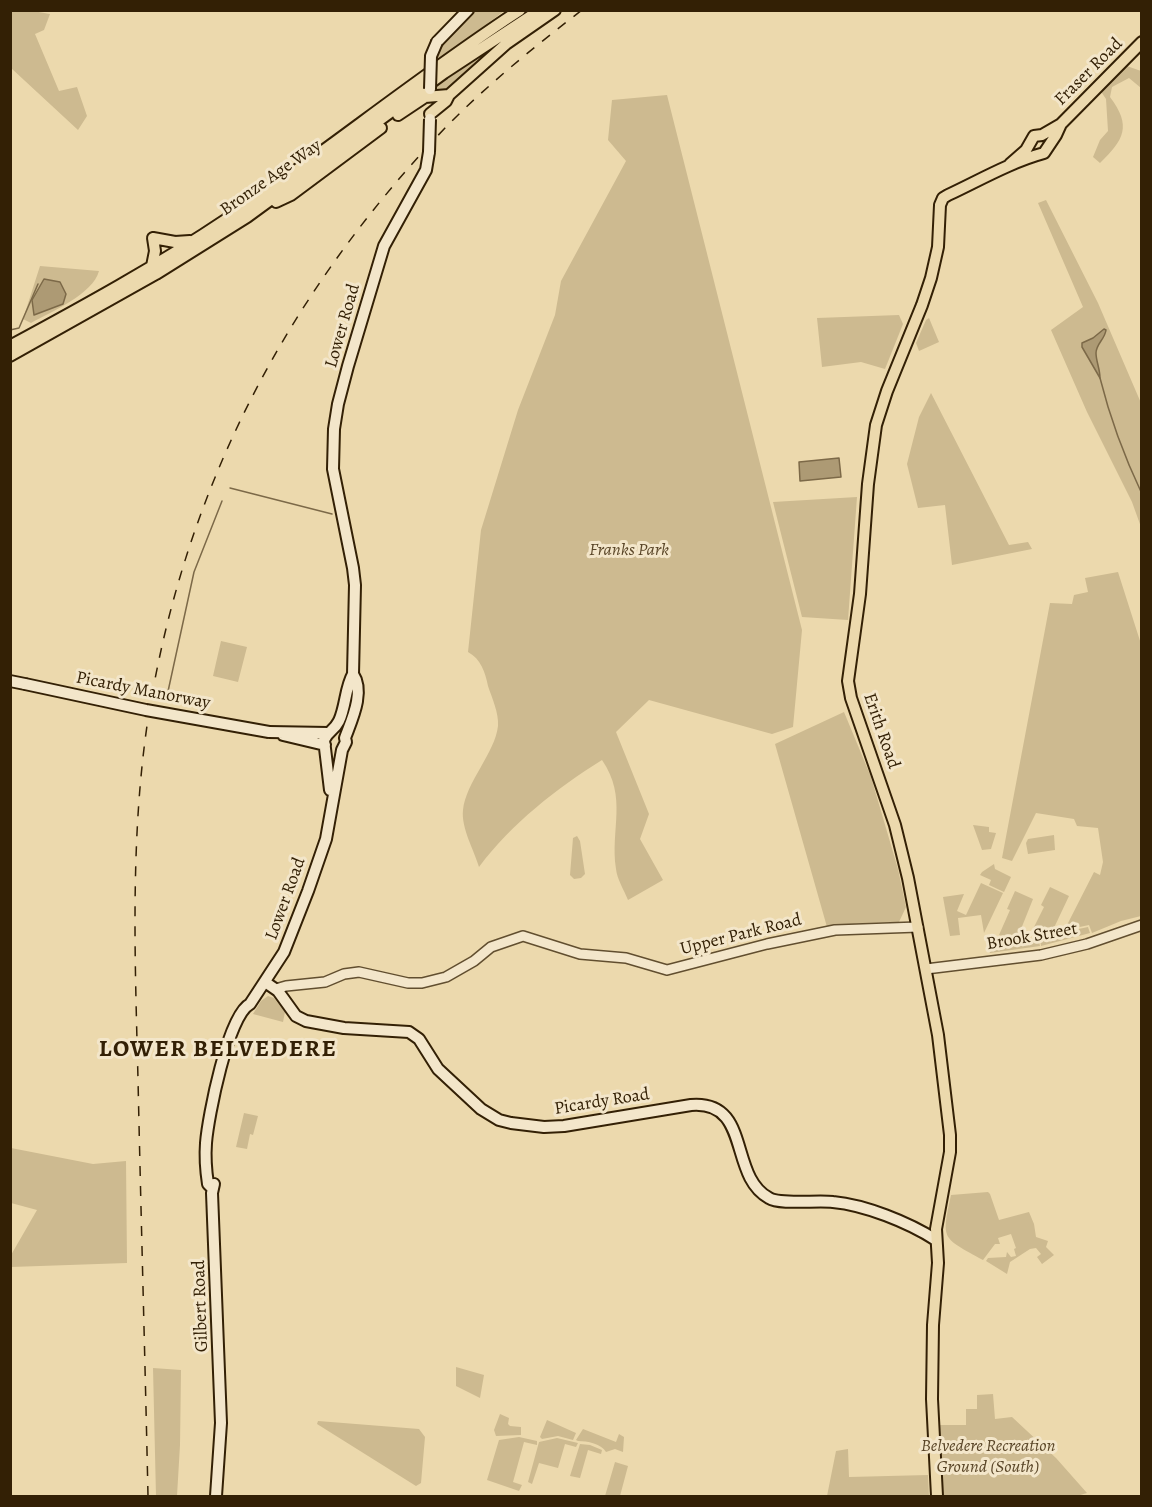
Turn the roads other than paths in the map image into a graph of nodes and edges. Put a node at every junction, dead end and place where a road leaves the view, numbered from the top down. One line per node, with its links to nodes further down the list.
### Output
1 (468, 10): 6 (main road, Lower Road, bridge)
2 (540, 10): 15 (main road, Bronze Age Way)
3 (555, 10): 7 (main road)
4 (520, 11): 16 (main road, Bronze Age Way)
5 (1142, 42): 10 (main road, Fraser Road)
6 (430, 92): 7 (main road); 8 (main road); 9 (main road, Lower Road)
7 (449, 95): 9 (main road)
8 (412, 106): 9 (main road); 15 (main road)
9 (430, 117): 20 (main road, Lower Road, bridge)
10 (1045, 140): 11 (main road, Fraser Road); 12 (main road, Fraser Road)
11 (1029, 145): 12 (main road); 13 (main road, Fraser Road)
12 (1037, 154): 13 (main road, Fraser Road)
13 (1008, 166): 14 (main road, Fraser Road)
14 (941, 201): 29 (main road, Erith Road)
15 (247, 217): 19 (main road, Bronze Age Way)
16 (193, 240): 17 (main road, Bronze Age Way); 17 (main road)
17 (152, 266): 18 (main road, Bronze Age Way)
18 (10, 346)
19 (10, 356)
20 (353, 674): 23 (main road, Lower Road); 24 (main road, Lower Road)
21 (10, 681): 22 (main road, Picardy Manorway, bridge)
22 (269, 732): 23 (main road, Picardy Manorway); 25 (main road, Picardy Manorway)
23 (331, 732): 24 (main road); 25 (main road, Lower Road)
24 (345, 738): 26 (main road, Lower Road)
25 (326, 746): 26 (main road); 27 (main road, Lower Road)
26 (342, 750): 27 (main road, Lower Road)
27 (332, 805): 31 (main road, Lower Road)
28 (1142, 925): 30 (street, Brook Street)
29 (918, 927): 30 (main road, Erith Road); 32 (street, Upper Park Road)
30 (926, 969): 34 (main road, Erith Road)
31 (265, 982): 32 (main road, Picardy Road); 33 (main road, Lower Road)
32 (278, 991): 34 (main road, Picardy Road)
33 (252, 1000): 35 (main road, Gilbert Road)
34 (936, 1240): 36 (main road, Erith Road)
35 (216, 1497)
36 (937, 1497)

